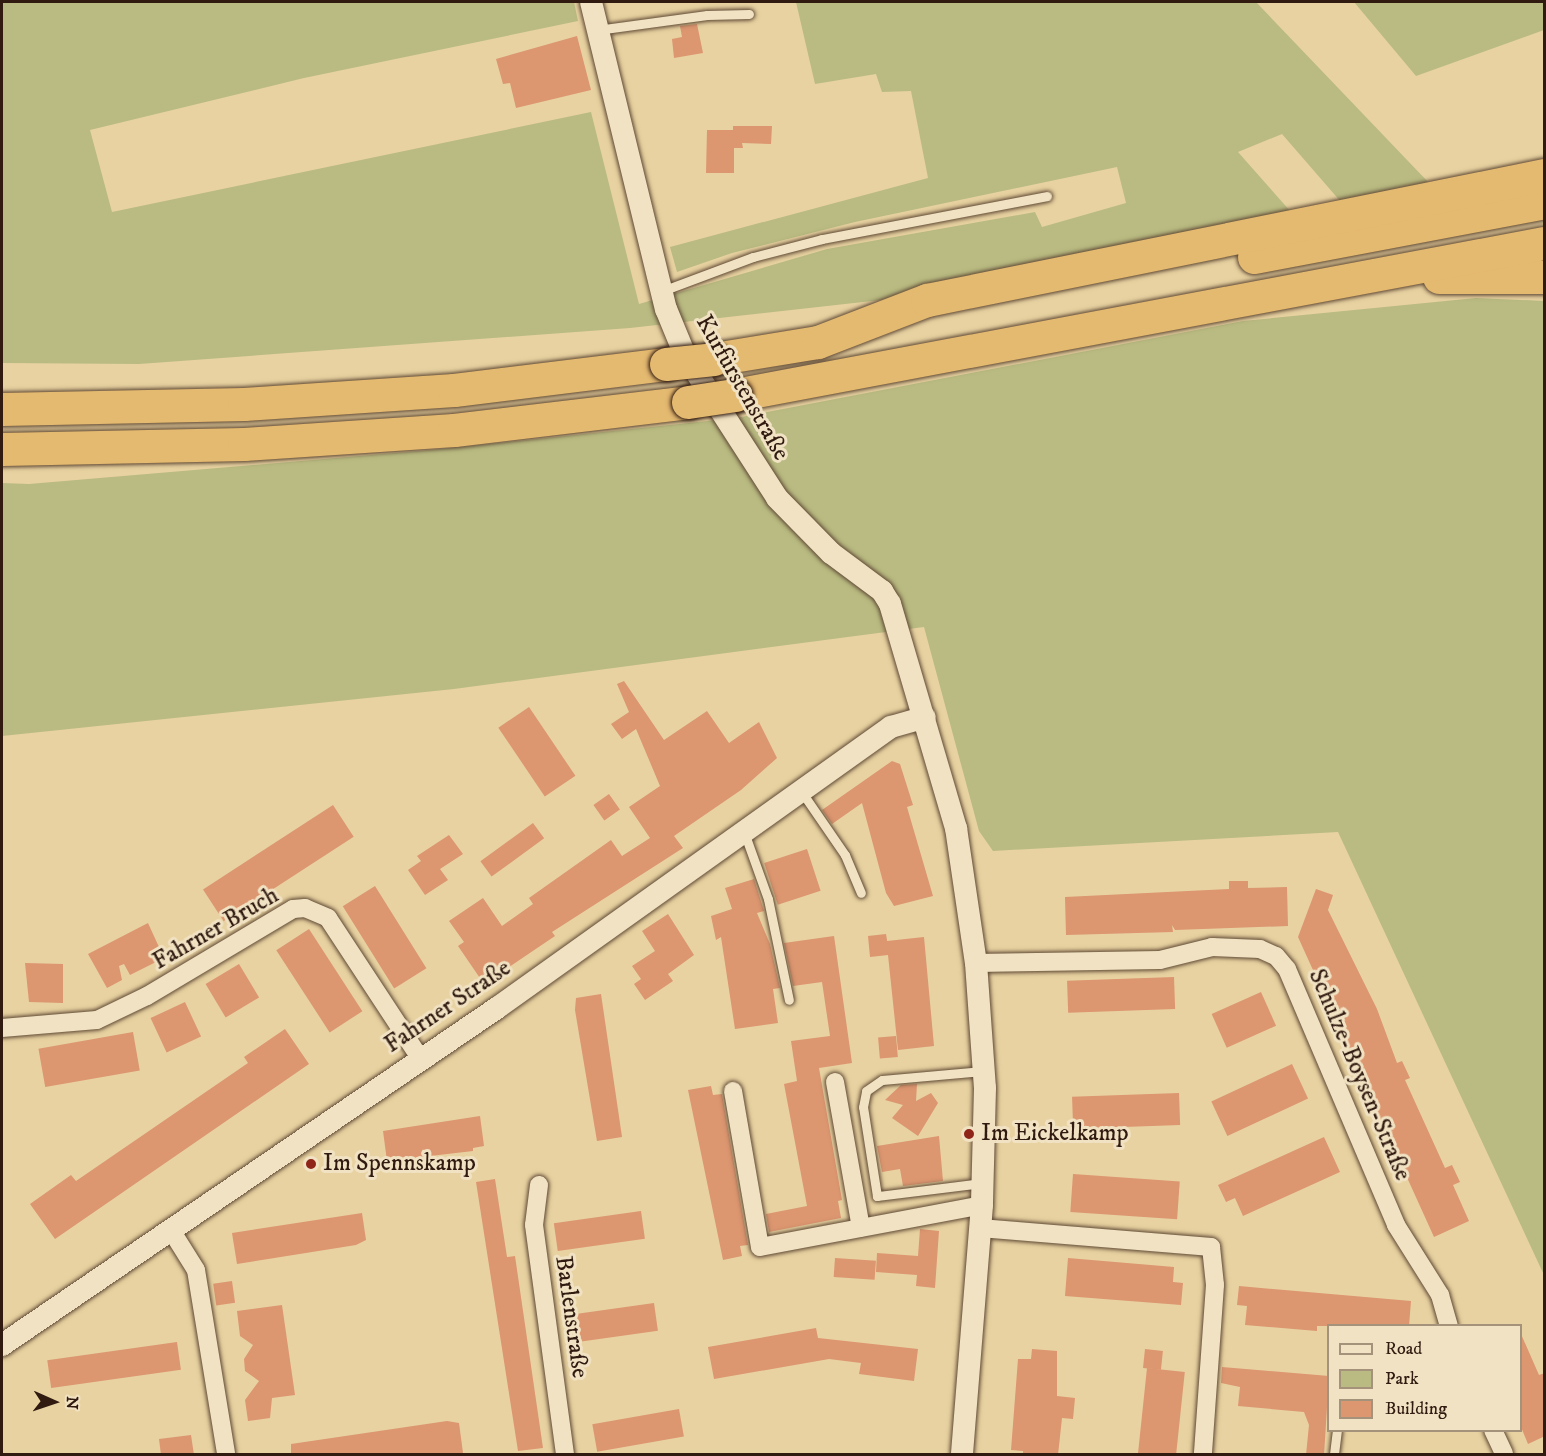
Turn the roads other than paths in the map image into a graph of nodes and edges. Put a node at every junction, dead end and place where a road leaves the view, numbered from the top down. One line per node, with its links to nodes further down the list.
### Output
1 (591, 2): 3 (street, Kurfürstenstraße)
2 (749, 14): 3 (lane)
3 (597, 30): 10 (street, Kurfürstenstraße)
4 (1545, 175): 11 (highway)
5 (1047, 196): 10 (lane)
6 (1545, 202): 11 (highway)
7 (1545, 243): 8 (highway)
8 (1350, 277): 9 (highway); 13 (highway, bridge)
9 (1545, 278)
10 (662, 291): 14 (street, Kurfürstenstraße)
11 (828, 338): 12 (highway, bridge)
12 (2, 409)
13 (2, 449)
14 (925, 717): 15 (street, Fahrner Straße); 18 (street)
15 (801, 791): 16 (street, Fahrner Straße); 17 (lane)
16 (744, 832): 19 (lane); 21 (street, Fahrner Straße)
17 (861, 893)
18 (976, 963): 22 (street); 30 (street, Schulze-Boysen-Straße)
19 (789, 1000)
20 (2, 1028): 21 (street, Fahrner Bruch)
21 (420, 1058): 29 (street, Fahrner Straße)
22 (983, 1071): 26 (street); 26 (lane)
23 (835, 1082): 28 (street)
24 (733, 1091): 28 (street)
25 (539, 1185): 35 (street, Barlenstraße)
26 (982, 1194): 27 (street); 28 (street)
27 (980, 1227): 36 (street); 37 (street)
28 (861, 1228)
29 (171, 1230): 31 (street, Fahrner Straße); 34 (street)
30 (1448, 1324)
31 (2, 1345)
32 (1336, 1432): 38 (lane)
33 (1493, 1432): 39 (street)
34 (226, 1455)
35 (565, 1455)
36 (962, 1455)
37 (1203, 1455)
38 (1334, 1455)
39 (1504, 1455)

